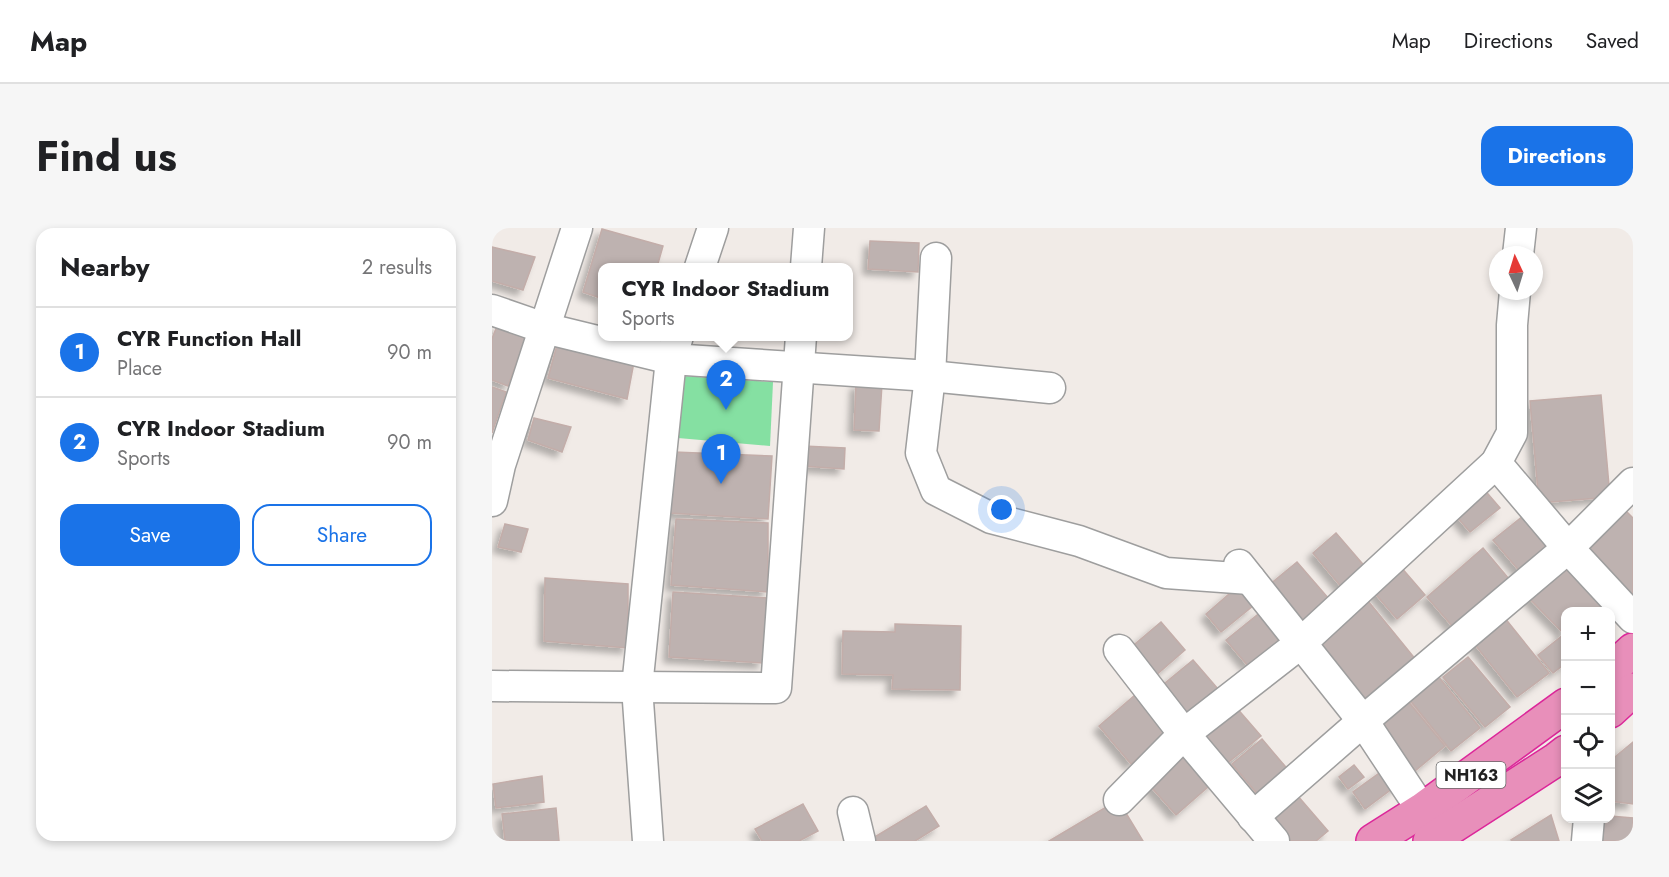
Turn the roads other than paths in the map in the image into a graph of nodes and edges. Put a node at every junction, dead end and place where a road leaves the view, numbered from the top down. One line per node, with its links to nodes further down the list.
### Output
1 (577, 228): 11 (street)
2 (713, 228): 7 (street)
3 (809, 228): 8 (street)
4 (1521, 228): 5 (street)
5 (1519, 246)
6 (936, 258): 17 (street)
7 (701, 263)
8 (806, 263)
9 (1514, 300): 19 (street)
10 (492, 310): 11 (street)
11 (544, 328): 12 (street); 20 (street)
12 (598, 336)
13 (629, 341): 15 (street)
14 (801, 341): 16 (street)
15 (675, 348): 16 (street); 30 (street)
16 (799, 369): 17 (street); 30 (street)
17 (930, 376): 18 (street); 25 (street)
18 (1050, 388)
19 (1496, 463): 23 (street); 25 (street)
20 (496, 464): 22 (street)
21 (1633, 483): 23 (street)
22 (492, 501)
23 (1568, 548): 24 (street); 34 (street)
24 (1633, 618)
25 (1301, 644): 34 (street); 36 (street)
26 (1119, 650): 36 (street)
27 (1633, 650): 28 (highway)
28 (1615, 667)
29 (492, 686): 30 (street)
30 (637, 687): 44 (street)
31 (1633, 690): 32 (highway)
32 (1615, 707)
33 (1561, 709): 35 (highway, NH163)
34 (1363, 721): 40 (street); 42 (street)
35 (1532, 731): 37 (street); 40 (highway, NH163)
36 (1184, 734): 39 (street); 42 (street)
37 (1561, 757)
38 (1561, 760): 48 (highway, NH163)
39 (1119, 800)
40 (1422, 810): 47 (highway, NH163)
41 (853, 812): 45 (street)
42 (1253, 817): 46 (street)
43 (1589, 823): 49 (street)
44 (648, 841)
45 (860, 841)
46 (1274, 841)
47 (1373, 841)
48 (1430, 841)
49 (1587, 841)

